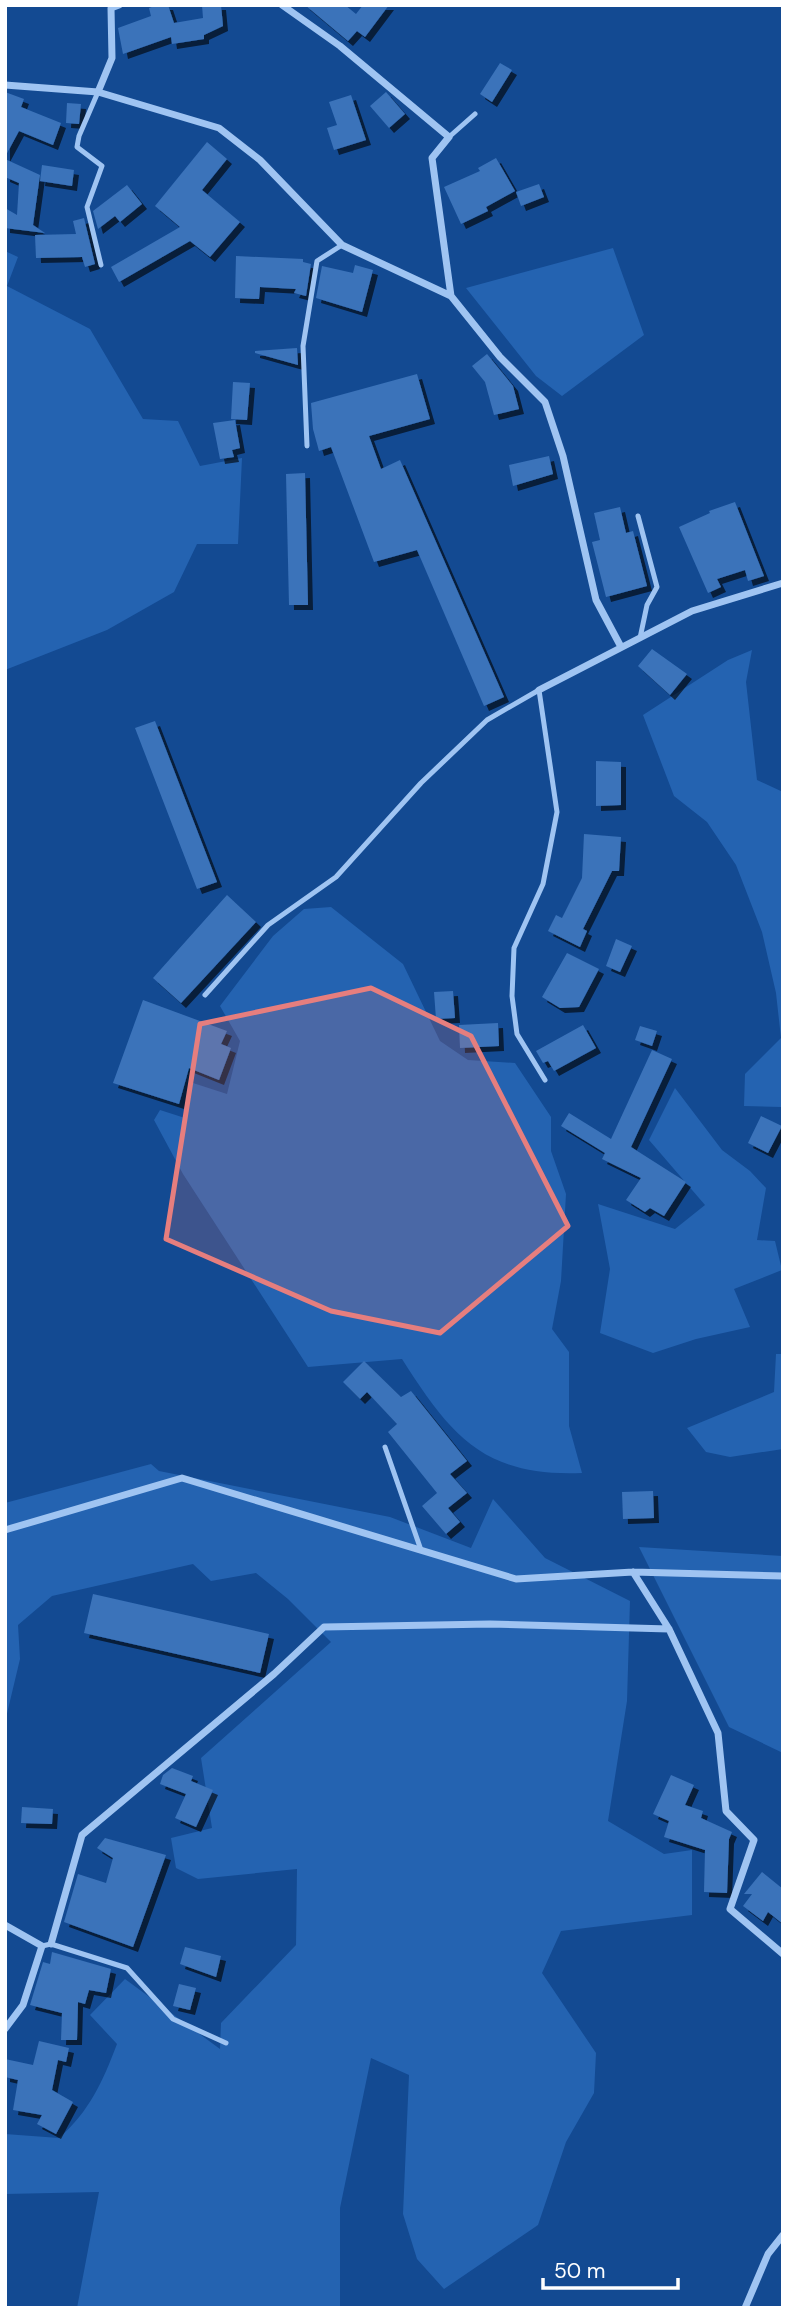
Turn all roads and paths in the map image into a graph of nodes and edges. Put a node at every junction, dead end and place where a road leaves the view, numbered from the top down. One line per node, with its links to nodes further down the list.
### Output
1 (119, 5): 4 (street)
2 (282, 5): 6 (street)
3 (5, 85): 4 (street)
4 (98, 92): 7 (street); 8 (lane)
5 (475, 114): 6 (lane)
6 (449, 137): 9 (street)
7 (342, 245): 9 (street); 10 (lane)
8 (101, 265)
9 (451, 296): 14 (street)
10 (307, 446)
11 (638, 516): 13 (lane)
12 (783, 583): 13 (street)
13 (640, 638): 14 (street)
14 (620, 645): 15 (street)
15 (539, 690): 16 (lane); 17 (lane)
16 (205, 995)
17 (545, 1080)
18 (385, 1447): 20 (lane)
19 (5, 1530): 20 (street)
20 (421, 1550): 21 (street)
21 (633, 1572): 22 (street); 23 (street)
22 (783, 1576)
23 (669, 1629): 25 (street); 26 (street)
24 (5, 1925): 25 (street)
25 (47, 1945): 27 (street); 28 (lane)
26 (783, 1954)
27 (5, 2029)
28 (226, 2043)
29 (783, 2235): 30 (street)
30 (745, 2308)

